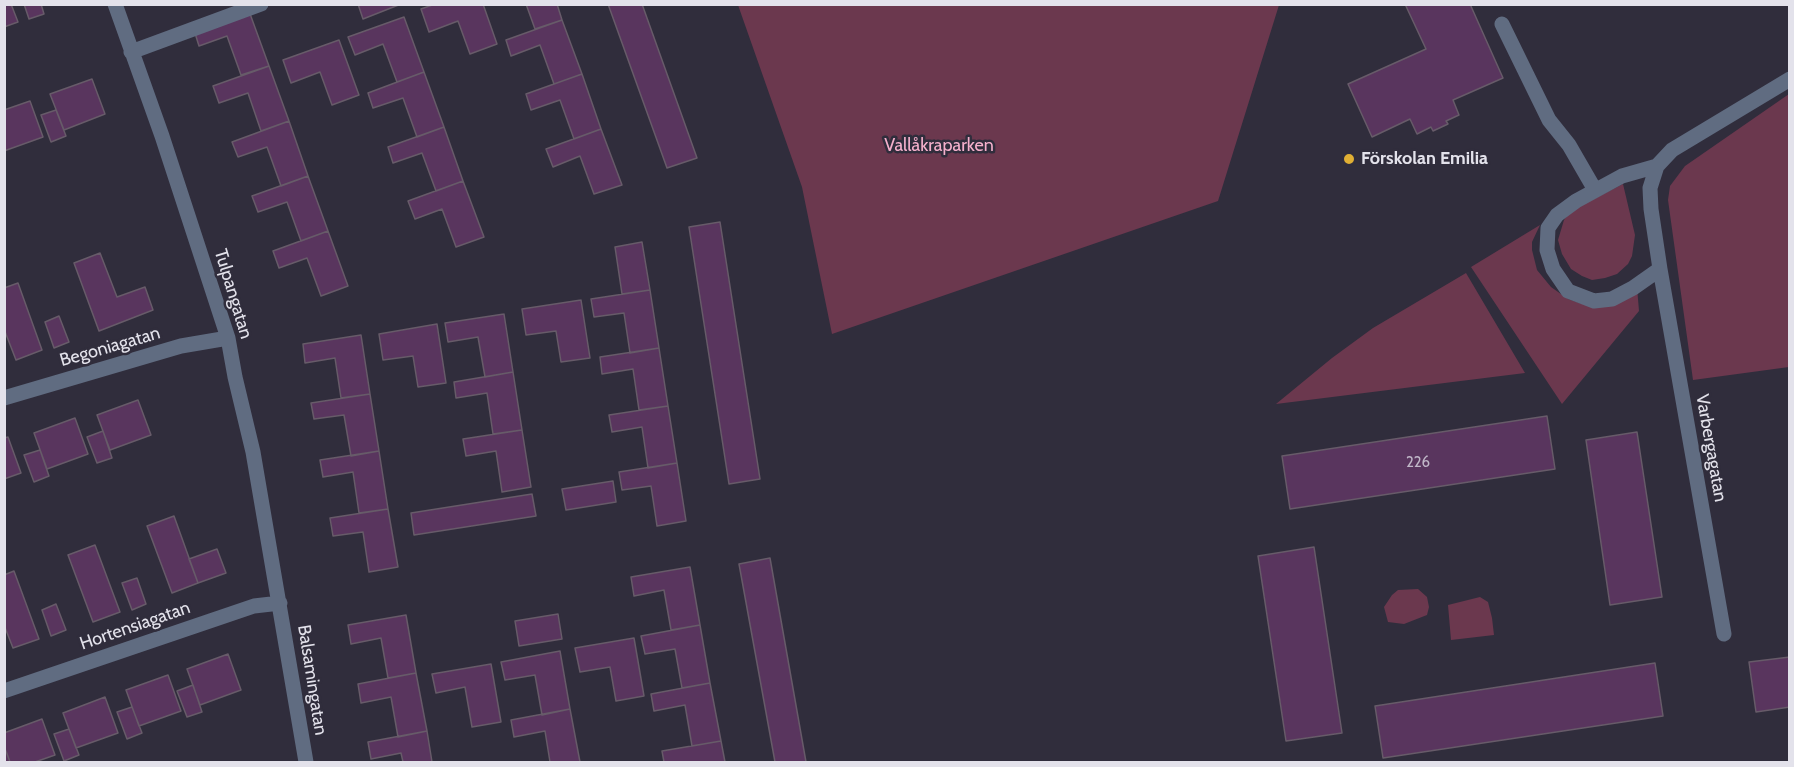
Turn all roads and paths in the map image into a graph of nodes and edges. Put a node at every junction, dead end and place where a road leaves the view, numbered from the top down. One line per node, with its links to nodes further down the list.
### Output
1 (115, 4): 4 (street, Tulpangatan)
2 (261, 4): 4 (street)
3 (1502, 24): 7 (street)
4 (131, 52): 9 (street, Tulpangatan)
5 (1790, 79): 6 (street)
6 (1657, 166): 7 (street); 8 (street, Varbergagatan)
7 (1596, 190): 8 (street)
8 (1660, 269): 12 (street, Varbergagatan)
9 (228, 338): 10 (street, Begoniagatan); 11 (street, Tulpangatan)
10 (4, 398)
11 (280, 603): 13 (street, Hortensiagatan); 14 (street, Balsamingatan)
12 (1724, 634)
13 (4, 692)
14 (306, 762)

